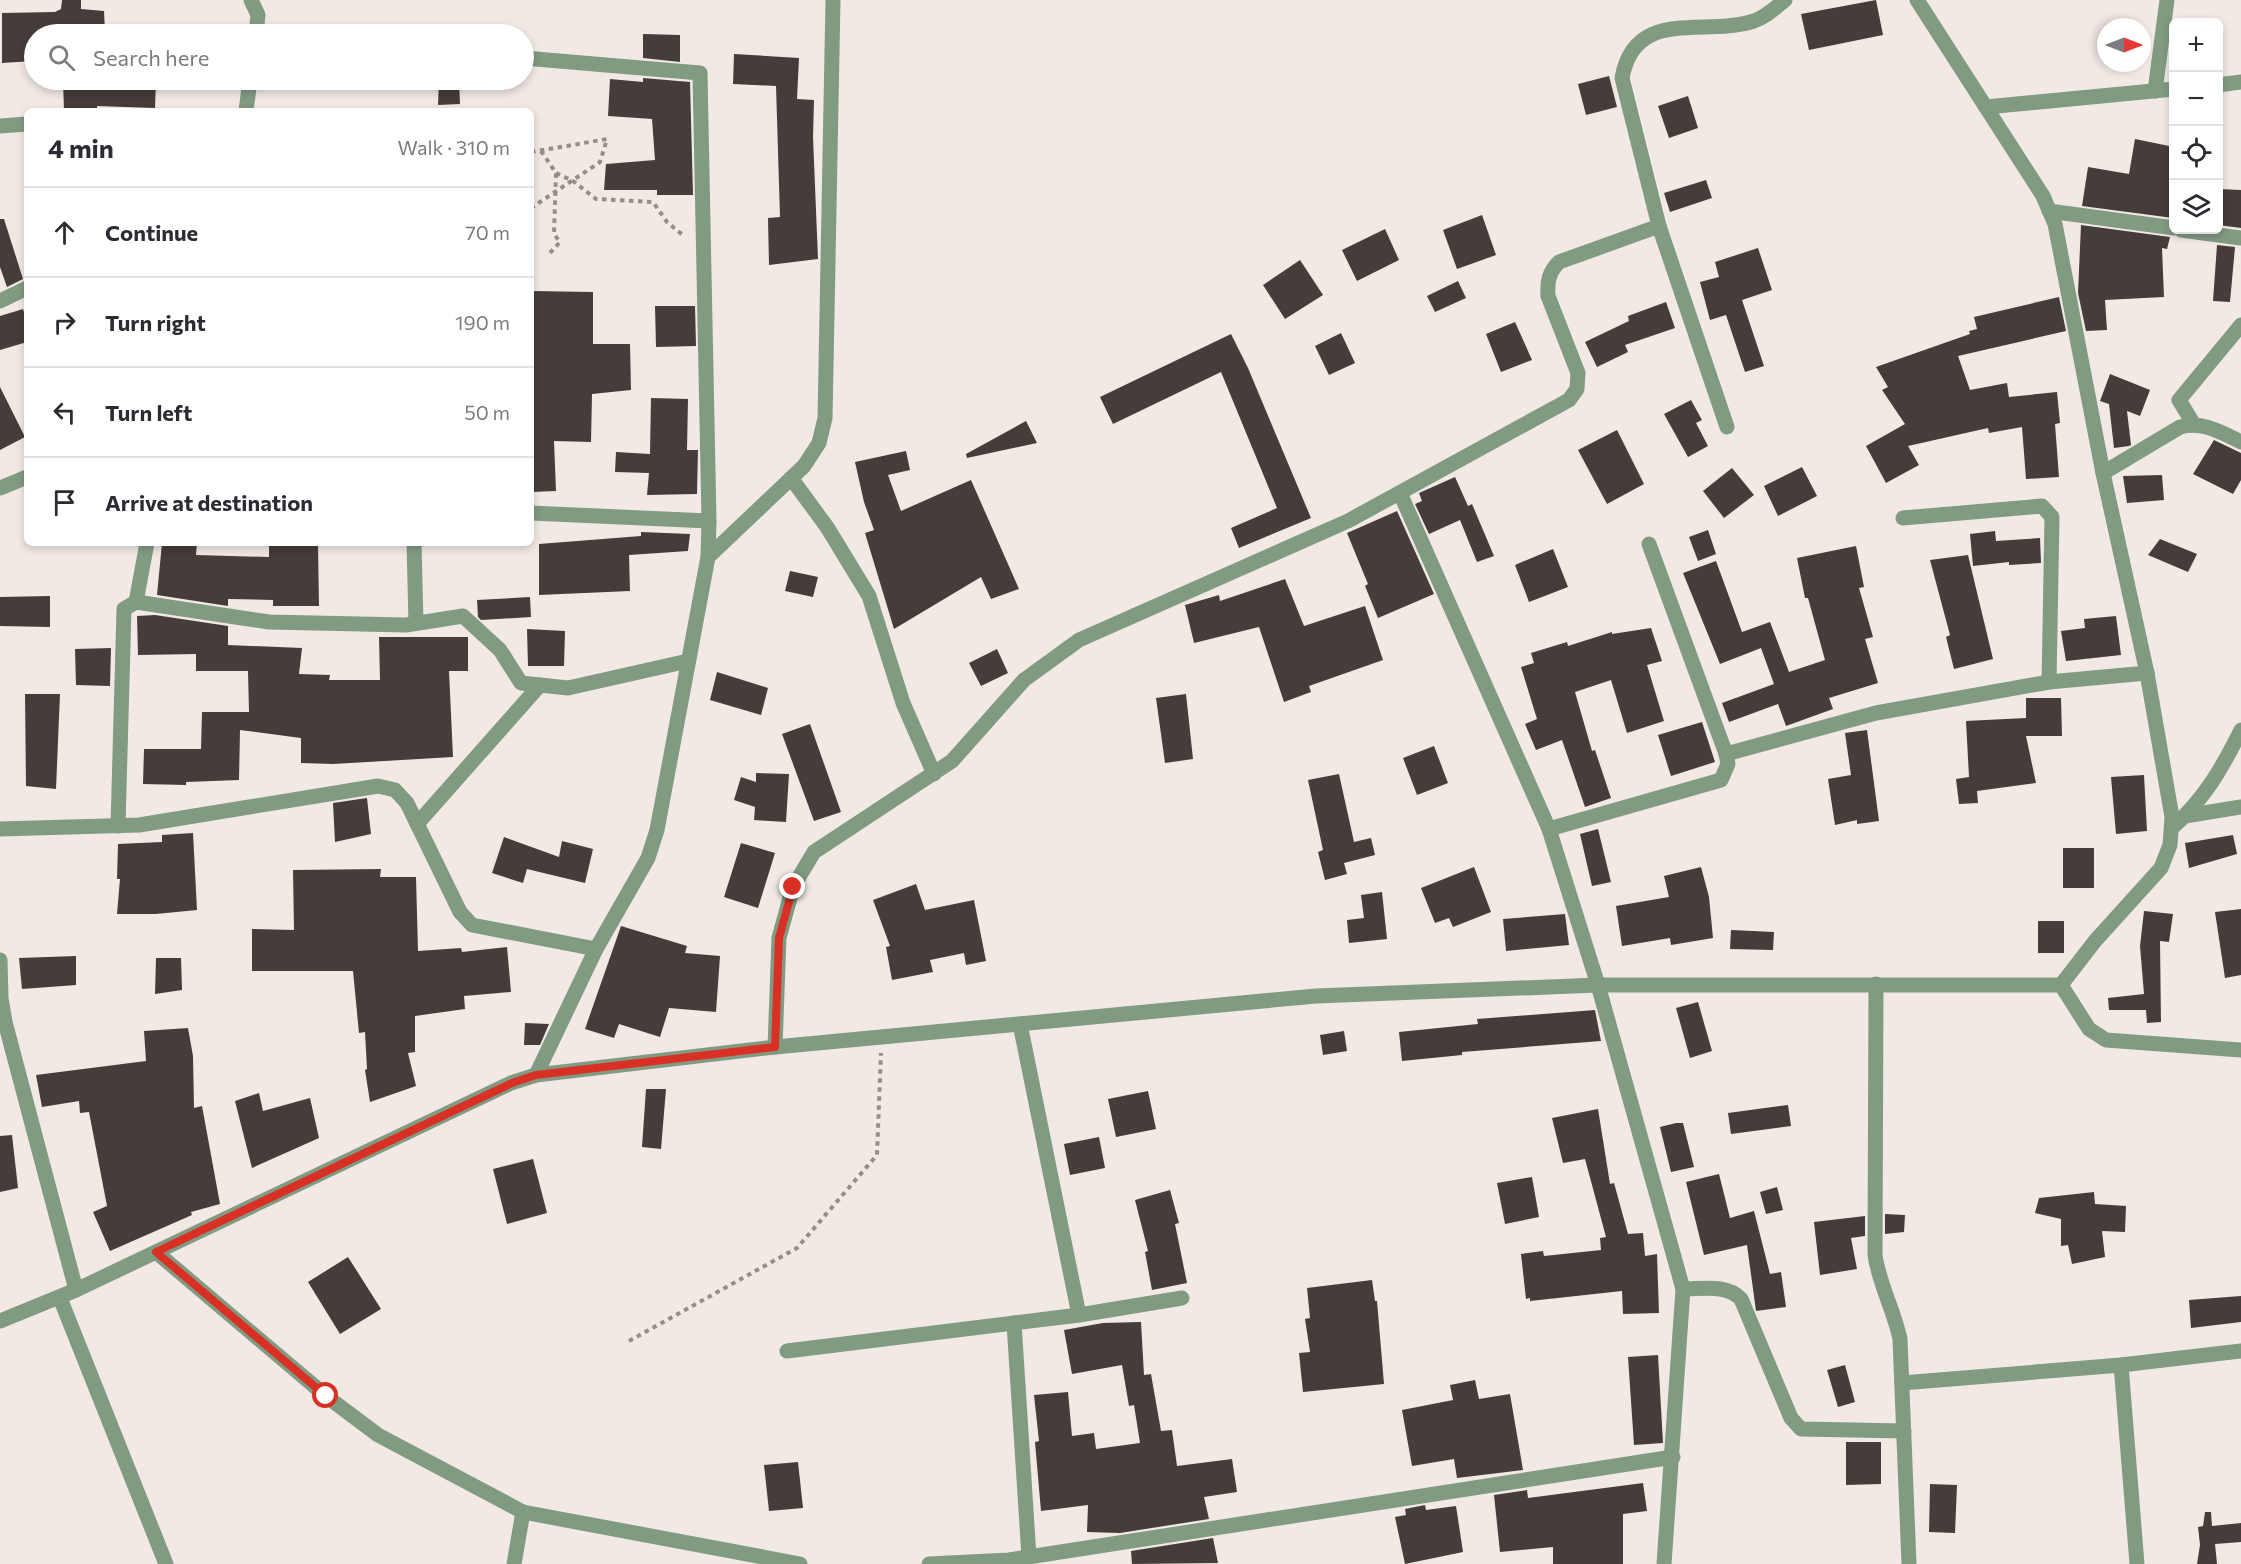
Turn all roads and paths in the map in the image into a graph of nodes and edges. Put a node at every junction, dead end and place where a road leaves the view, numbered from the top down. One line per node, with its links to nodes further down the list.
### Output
1 (251, 0): 6 (street)
2 (833, 0): 38 (street)
3 (1785, 0): 24 (street)
4 (1917, 0): 13 (street)
5 (2167, 0): 12 (street)
6 (257, 24)
7 (534, 59): 28 (street)
8 (2241, 82): 9 (street)
9 (2223, 84)
10 (249, 90): 14 (street)
11 (2169, 90): 12 (street)
12 (2155, 91): 13 (street)
13 (1986, 107): 23 (street)
14 (246, 108)
15 (24, 124): 16 (street)
16 (0, 126)
17 (541, 151): 18 (path); 19 (path); 20 (path)
18 (534, 152)
19 (556, 173): 20 (path); 21 (path)
20 (573, 181): 21 (path); 28 (path)
21 (555, 194): 22 (path); 29 (path)
22 (534, 206)
23 (2049, 211): 25 (street); 36 (street)
24 (1659, 226): 34 (street); 40 (street)
25 (2169, 227)
26 (2211, 234): 27 (street)
27 (2241, 238)
28 (704, 252): 43 (street)
29 (549, 254)
30 (24, 289): 31 (street)
31 (0, 301)
32 (2241, 325): 33 (street)
33 (2193, 423): 35 (street); 36 (street)
34 (1727, 427)
35 (2241, 442)
36 (2103, 473): 51 (street)
37 (24, 478): 39 (street)
38 (791, 478): 47 (street); 56 (street)
39 (0, 488)
40 (1400, 493): 56 (street); 63 (street)
41 (534, 513): 43 (street)
42 (1903, 518): 52 (street)
43 (709, 520): 47 (street)
44 (1649, 544): 55 (street)
45 (146, 546): 48 (street)
46 (414, 546): 49 (street)
47 (708, 557): 50 (street)
48 (136, 602): 49 (street); 60 (street)
49 (416, 623): 53 (street)
50 (688, 661): 53 (street); 64 (street)
51 (2147, 673): 52 (street); 61 (street)
52 (2049, 682): 55 (street)
53 (540, 685): 59 (street)
54 (2241, 730): 58 (street)
55 (1726, 754): 63 (street)
56 (934, 774): 71 (street)
57 (2241, 807): 58 (street)
58 (2185, 816): 61 (street)
59 (417, 824): 60 (street); 64 (street)
60 (118, 826): 62 (street)
61 (2172, 828): 68 (street)
62 (0, 829)
63 (1549, 829): 66 (street)
64 (596, 949): 73 (street)
65 (0, 960): 76 (street)
66 (1598, 984): 67 (street); 69 (street); 75 (street)
67 (1876, 984): 68 (street); 86 (street)
68 (2061, 984): 72 (street)
69 (1020, 1024): 70 (street); 79 (street)
70 (882, 1037): 71 (street); 82 (path)
71 (775, 1047): 73 (street)
72 (2241, 1050)
73 (536, 1075): 74 (street)
74 (156, 1252): 76 (street); 89 (street)
75 (1683, 1289): 87 (street); 88 (street)
76 (76, 1290): 77 (street)
77 (60, 1298): 80 (street); 92 (street)
78 (1182, 1298): 79 (street)
79 (1078, 1315): 81 (street)
80 (0, 1321)
81 (1014, 1323): 83 (street); 90 (street)
82 (629, 1341)
83 (786, 1351)
84 (2241, 1351): 85 (street)
85 (2121, 1365): 86 (street); 98 (street)
86 (1902, 1383): 87 (street)
87 (1904, 1431): 97 (street)
88 (1673, 1457): 90 (street); 96 (street)
89 (523, 1512): 93 (street); 94 (street)
90 (1029, 1557): 91 (street)
91 (1008, 1562): 95 (street)
92 (166, 1564)
93 (514, 1564)
94 (800, 1564)
95 (929, 1564)
96 (1664, 1564)
97 (1909, 1564)
98 (2137, 1564)

